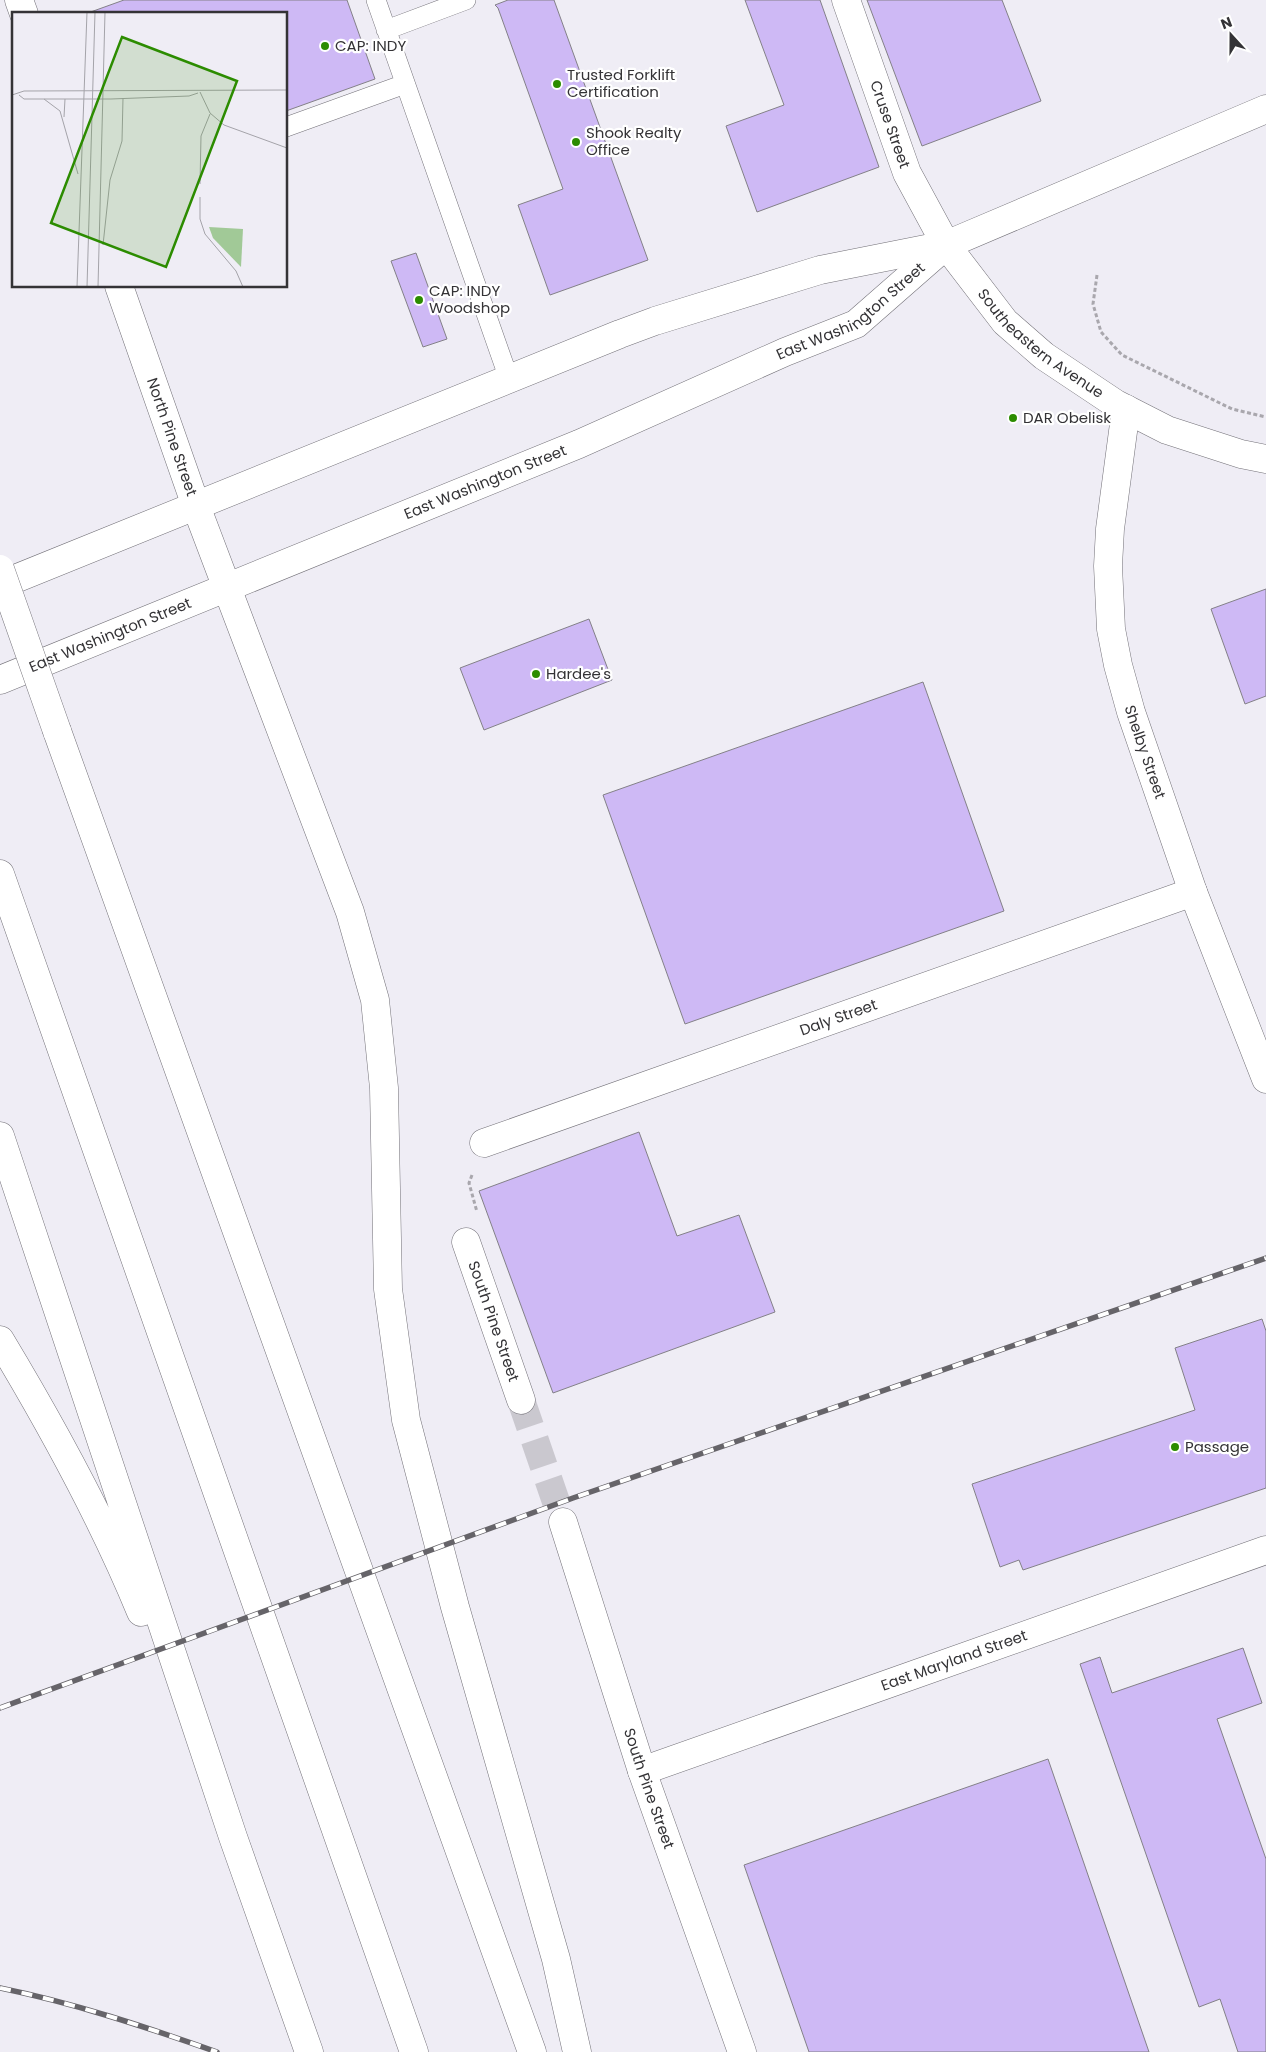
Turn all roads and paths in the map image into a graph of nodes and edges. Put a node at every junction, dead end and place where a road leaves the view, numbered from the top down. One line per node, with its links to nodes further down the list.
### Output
1 (19, 0): 5 (main road)
2 (376, 0): 6 (lane)
3 (466, 0): 6 (lane)
4 (846, 0): 10 (main road, Cruse Street)
5 (23, 12)
6 (386, 30): 7 (lane)
7 (405, 84): 9 (lane); 13 (lane)
8 (1266, 109): 10 (main road, East Washington Street)
9 (288, 126)
10 (946, 245): 13 (main road, East Washington Street); 14 (main road, Southeastern Avenue); 20 (main road, East Washington Street)
11 (1096, 275): 15 (path)
12 (120, 288): 17 (main road, North Pine Street)
13 (509, 379): 17 (main road, East Washington Street)
14 (1126, 409): 16 (main road, Southeastern Avenue); 23 (main road, Shelby Street)
15 (1266, 417)
16 (1266, 459)
17 (196, 506): 19 (main road, East Washington Street); 20 (main road, North Pine Street)
18 (0, 569): 36 (main road, bridge)
19 (0, 585)
20 (227, 588): 21 (main road, East Washington Street); 37 (main road, North Pine Street)
21 (0, 680)
22 (0, 874): 35 (main road)
23 (1193, 892): 24 (main road, Shelby Street); 26 (main road, Daly Street)
24 (1266, 1079)
25 (0, 1136): 33 (main road)
26 (484, 1143): 27 (path)
27 (466, 1242): 29 (main road, South Pine Street)
28 (0, 1340): 33 (main road)
29 (521, 1400)
30 (563, 1522): 32 (main road, South Pine Street)
31 (1266, 1550): 32 (main road, East Maryland Street)
32 (642, 1771): 38 (main road, South Pine Street)
33 (233, 1837): 34 (main road)
34 (309, 2052)
35 (414, 2052)
36 (532, 2052)
37 (577, 2052)
38 (742, 2052)

